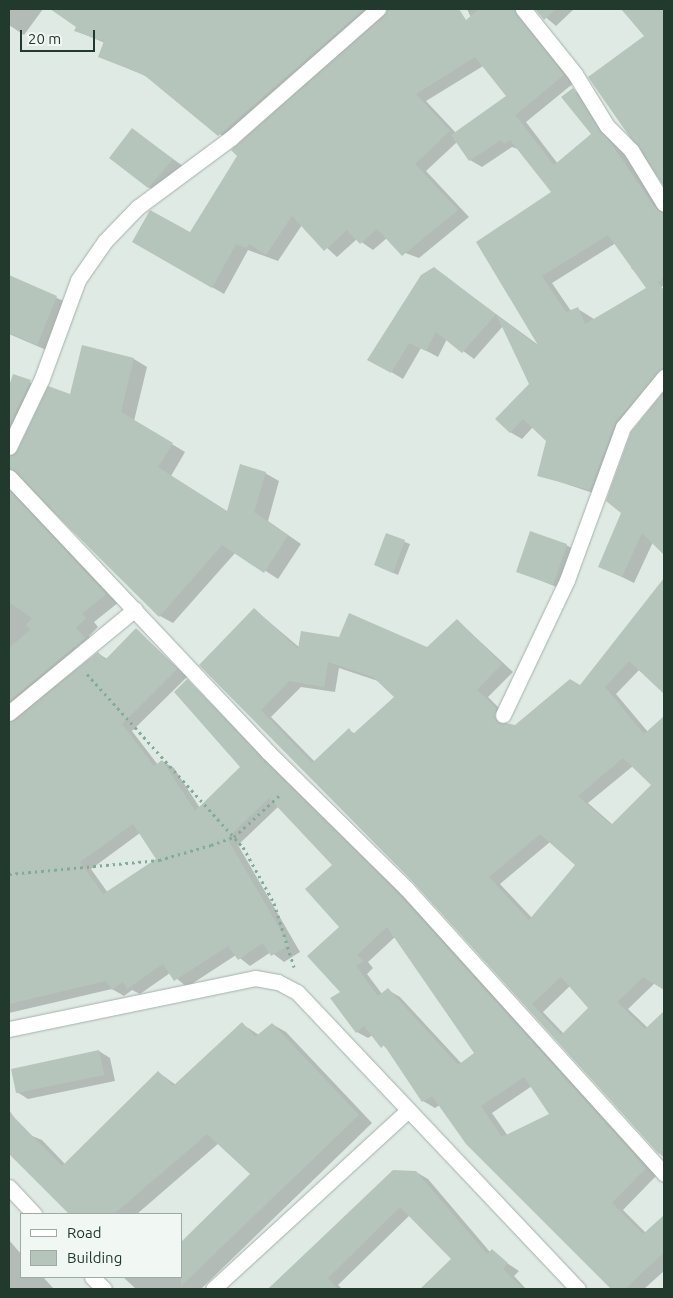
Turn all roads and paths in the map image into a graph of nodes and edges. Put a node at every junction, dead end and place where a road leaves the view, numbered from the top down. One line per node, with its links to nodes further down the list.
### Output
1 (378, 9): 5 (street)
2 (524, 9): 3 (street)
3 (664, 204)
4 (664, 377): 10 (street)
5 (9, 447)
6 (9, 477): 7 (street)
7 (135, 609): 8 (street); 11 (street)
8 (74, 659): 9 (street); 12 (path)
9 (9, 713)
10 (503, 714)
11 (296, 777): 12 (path); 17 (street)
12 (234, 838): 13 (path); 14 (path)
13 (9, 874)
14 (297, 992): 15 (street); 16 (street)
15 (9, 1029)
16 (408, 1111): 22 (street); 23 (street)
17 (664, 1174)
18 (9, 1187): 19 (street)
19 (33, 1213)
20 (93, 1278): 21 (street)
21 (104, 1289)
22 (213, 1289)
23 (578, 1289)

